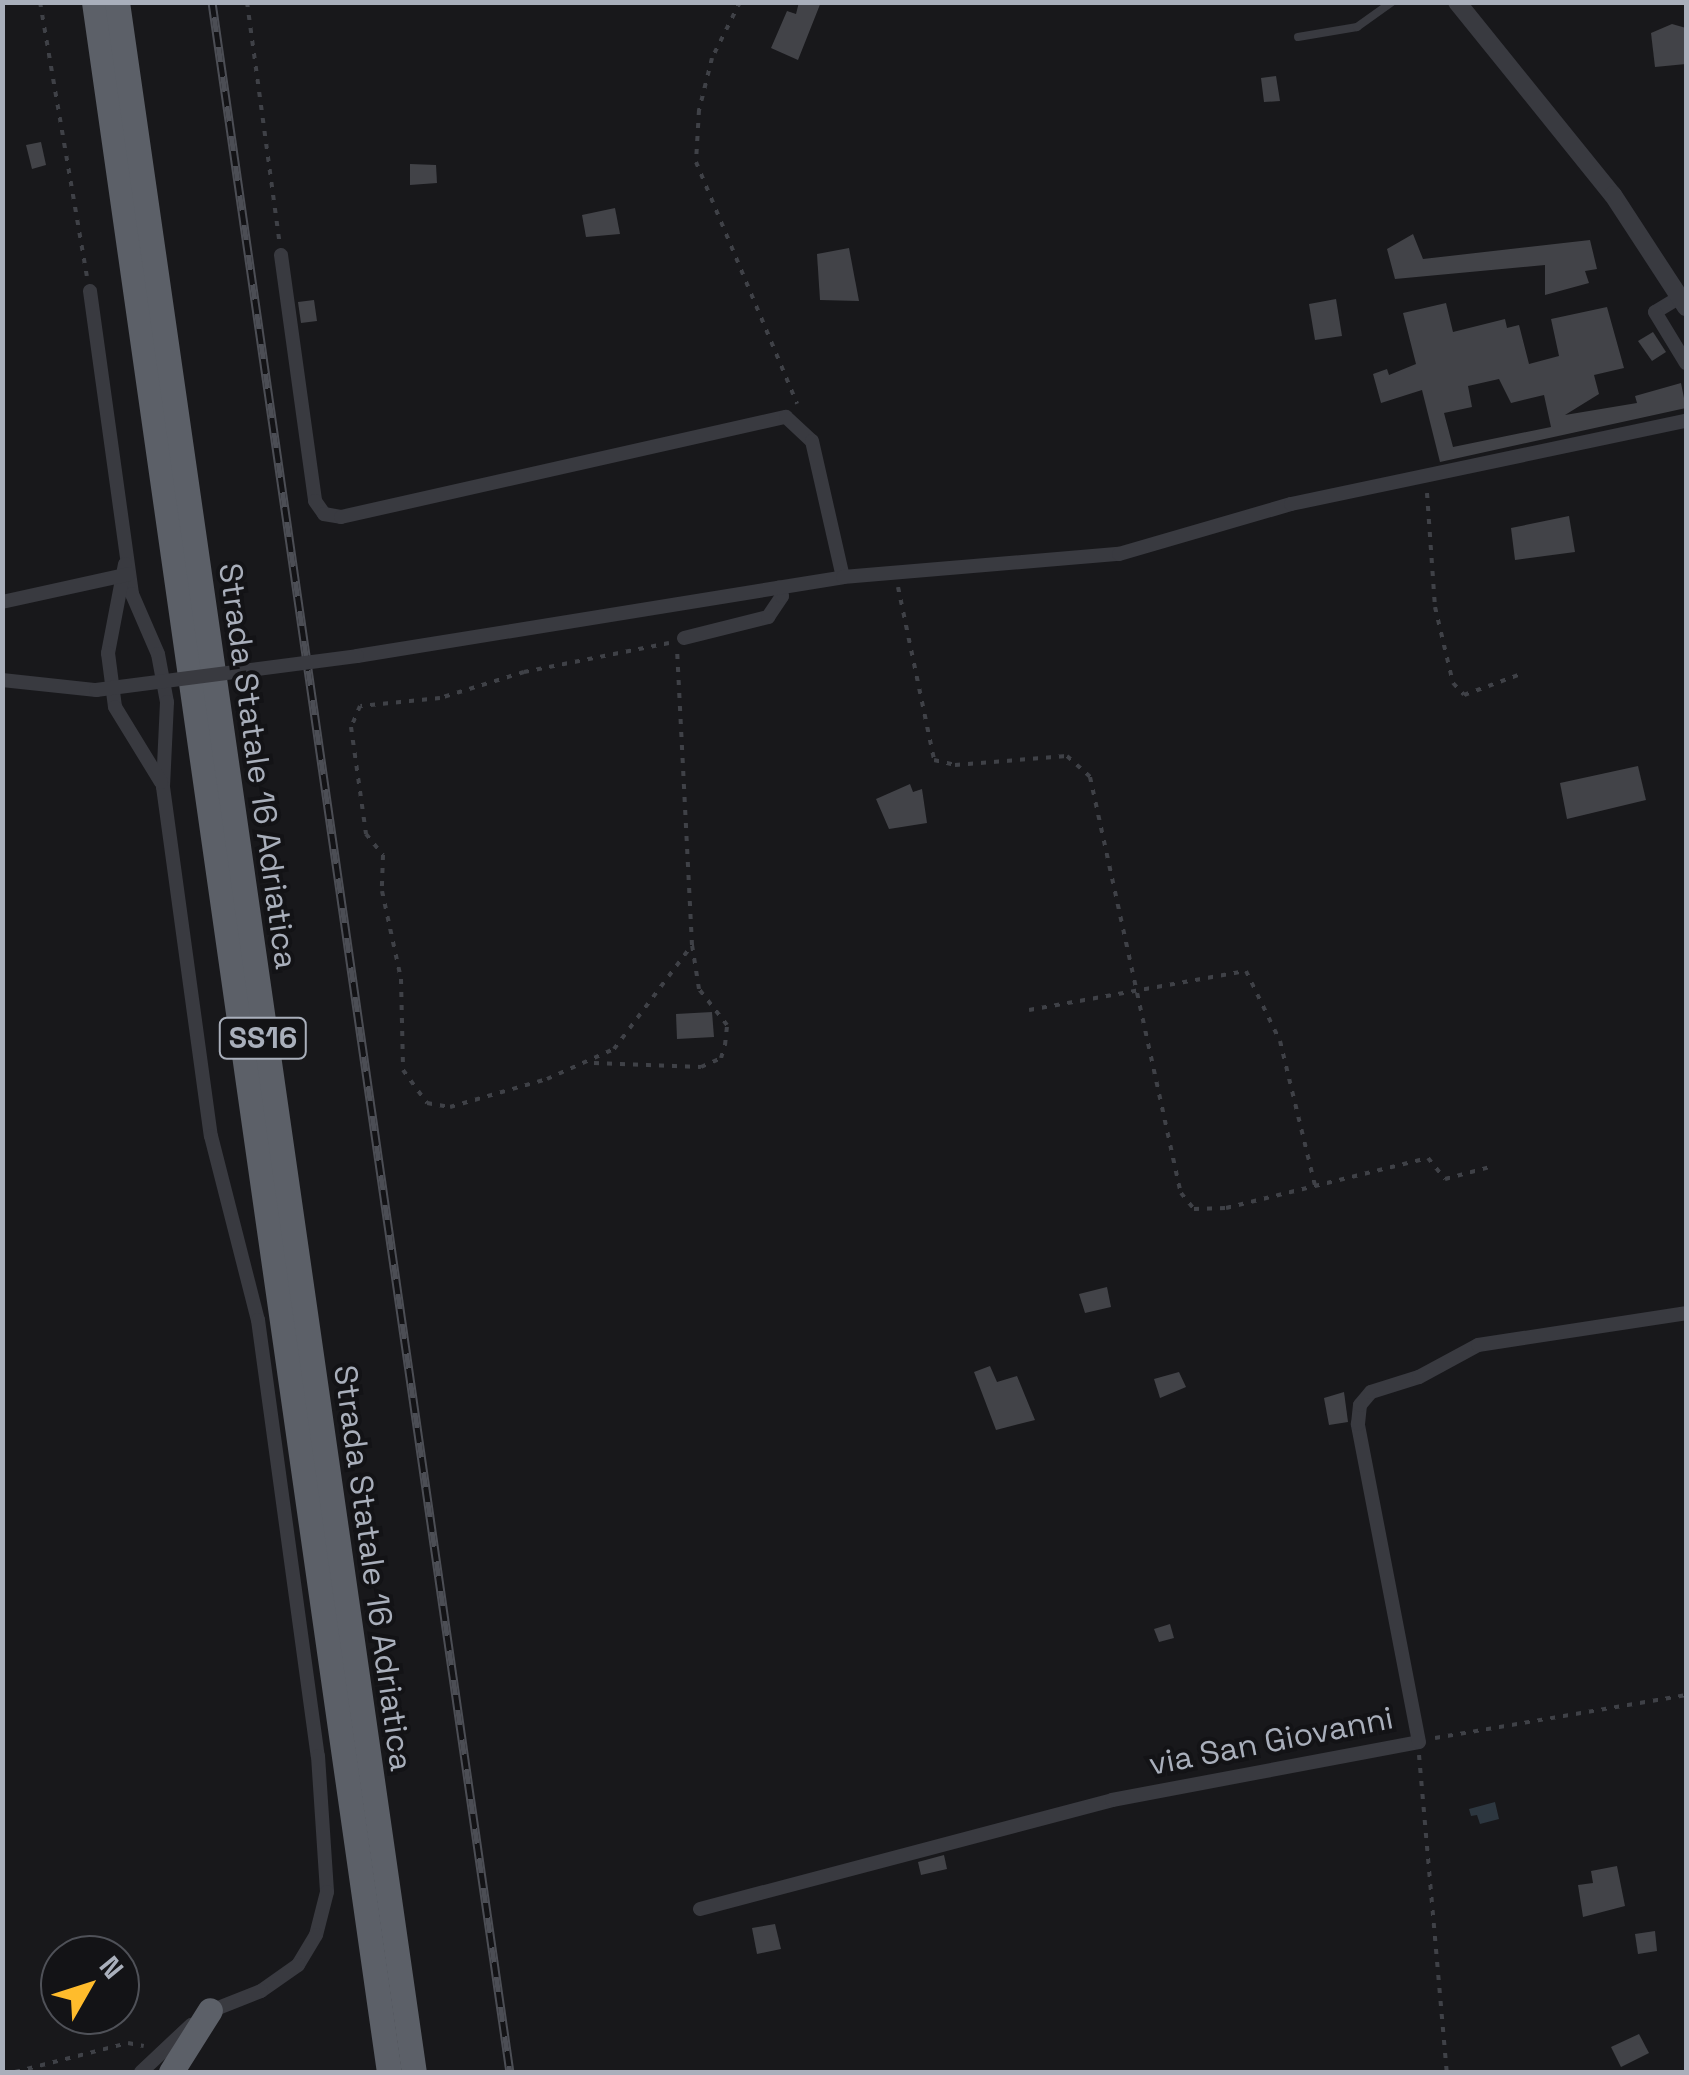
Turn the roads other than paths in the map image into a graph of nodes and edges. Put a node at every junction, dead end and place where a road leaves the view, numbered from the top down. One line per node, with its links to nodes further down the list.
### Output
1 (94, 2): 19 (highway, Strada Statale 16 Adriatica / SS16)
2 (118, 2): 26 (highway, Strada Statale 16 Adriatica / SS16)
3 (1392, 2): 5 (lane)
4 (1457, 2): 8 (street)
5 (1298, 37)
6 (281, 255): 12 (street)
7 (90, 291): 11 (street)
8 (1683, 302): 9 (street)
9 (1686, 363)
10 (1686, 421): 12 (street)
11 (126, 575): 14 (street); 17 (street); 17 (street)
12 (843, 577): 13 (street)
13 (779, 587): 15 (street); 16 (street, bridge)
14 (2, 602)
15 (684, 638)
16 (2, 680)
17 (163, 787): 21 (street)
18 (1686, 1314): 20 (street, via San Giovanni)
19 (358, 1865): 24 (highway); 25 (highway, Strada Statale 16 Adriatica / SS16)
20 (700, 1909)
21 (210, 2010): 22 (highway)
22 (164, 2063): 23 (street)
23 (141, 2072)
24 (376, 2072)
25 (389, 2072)
26 (414, 2072)

